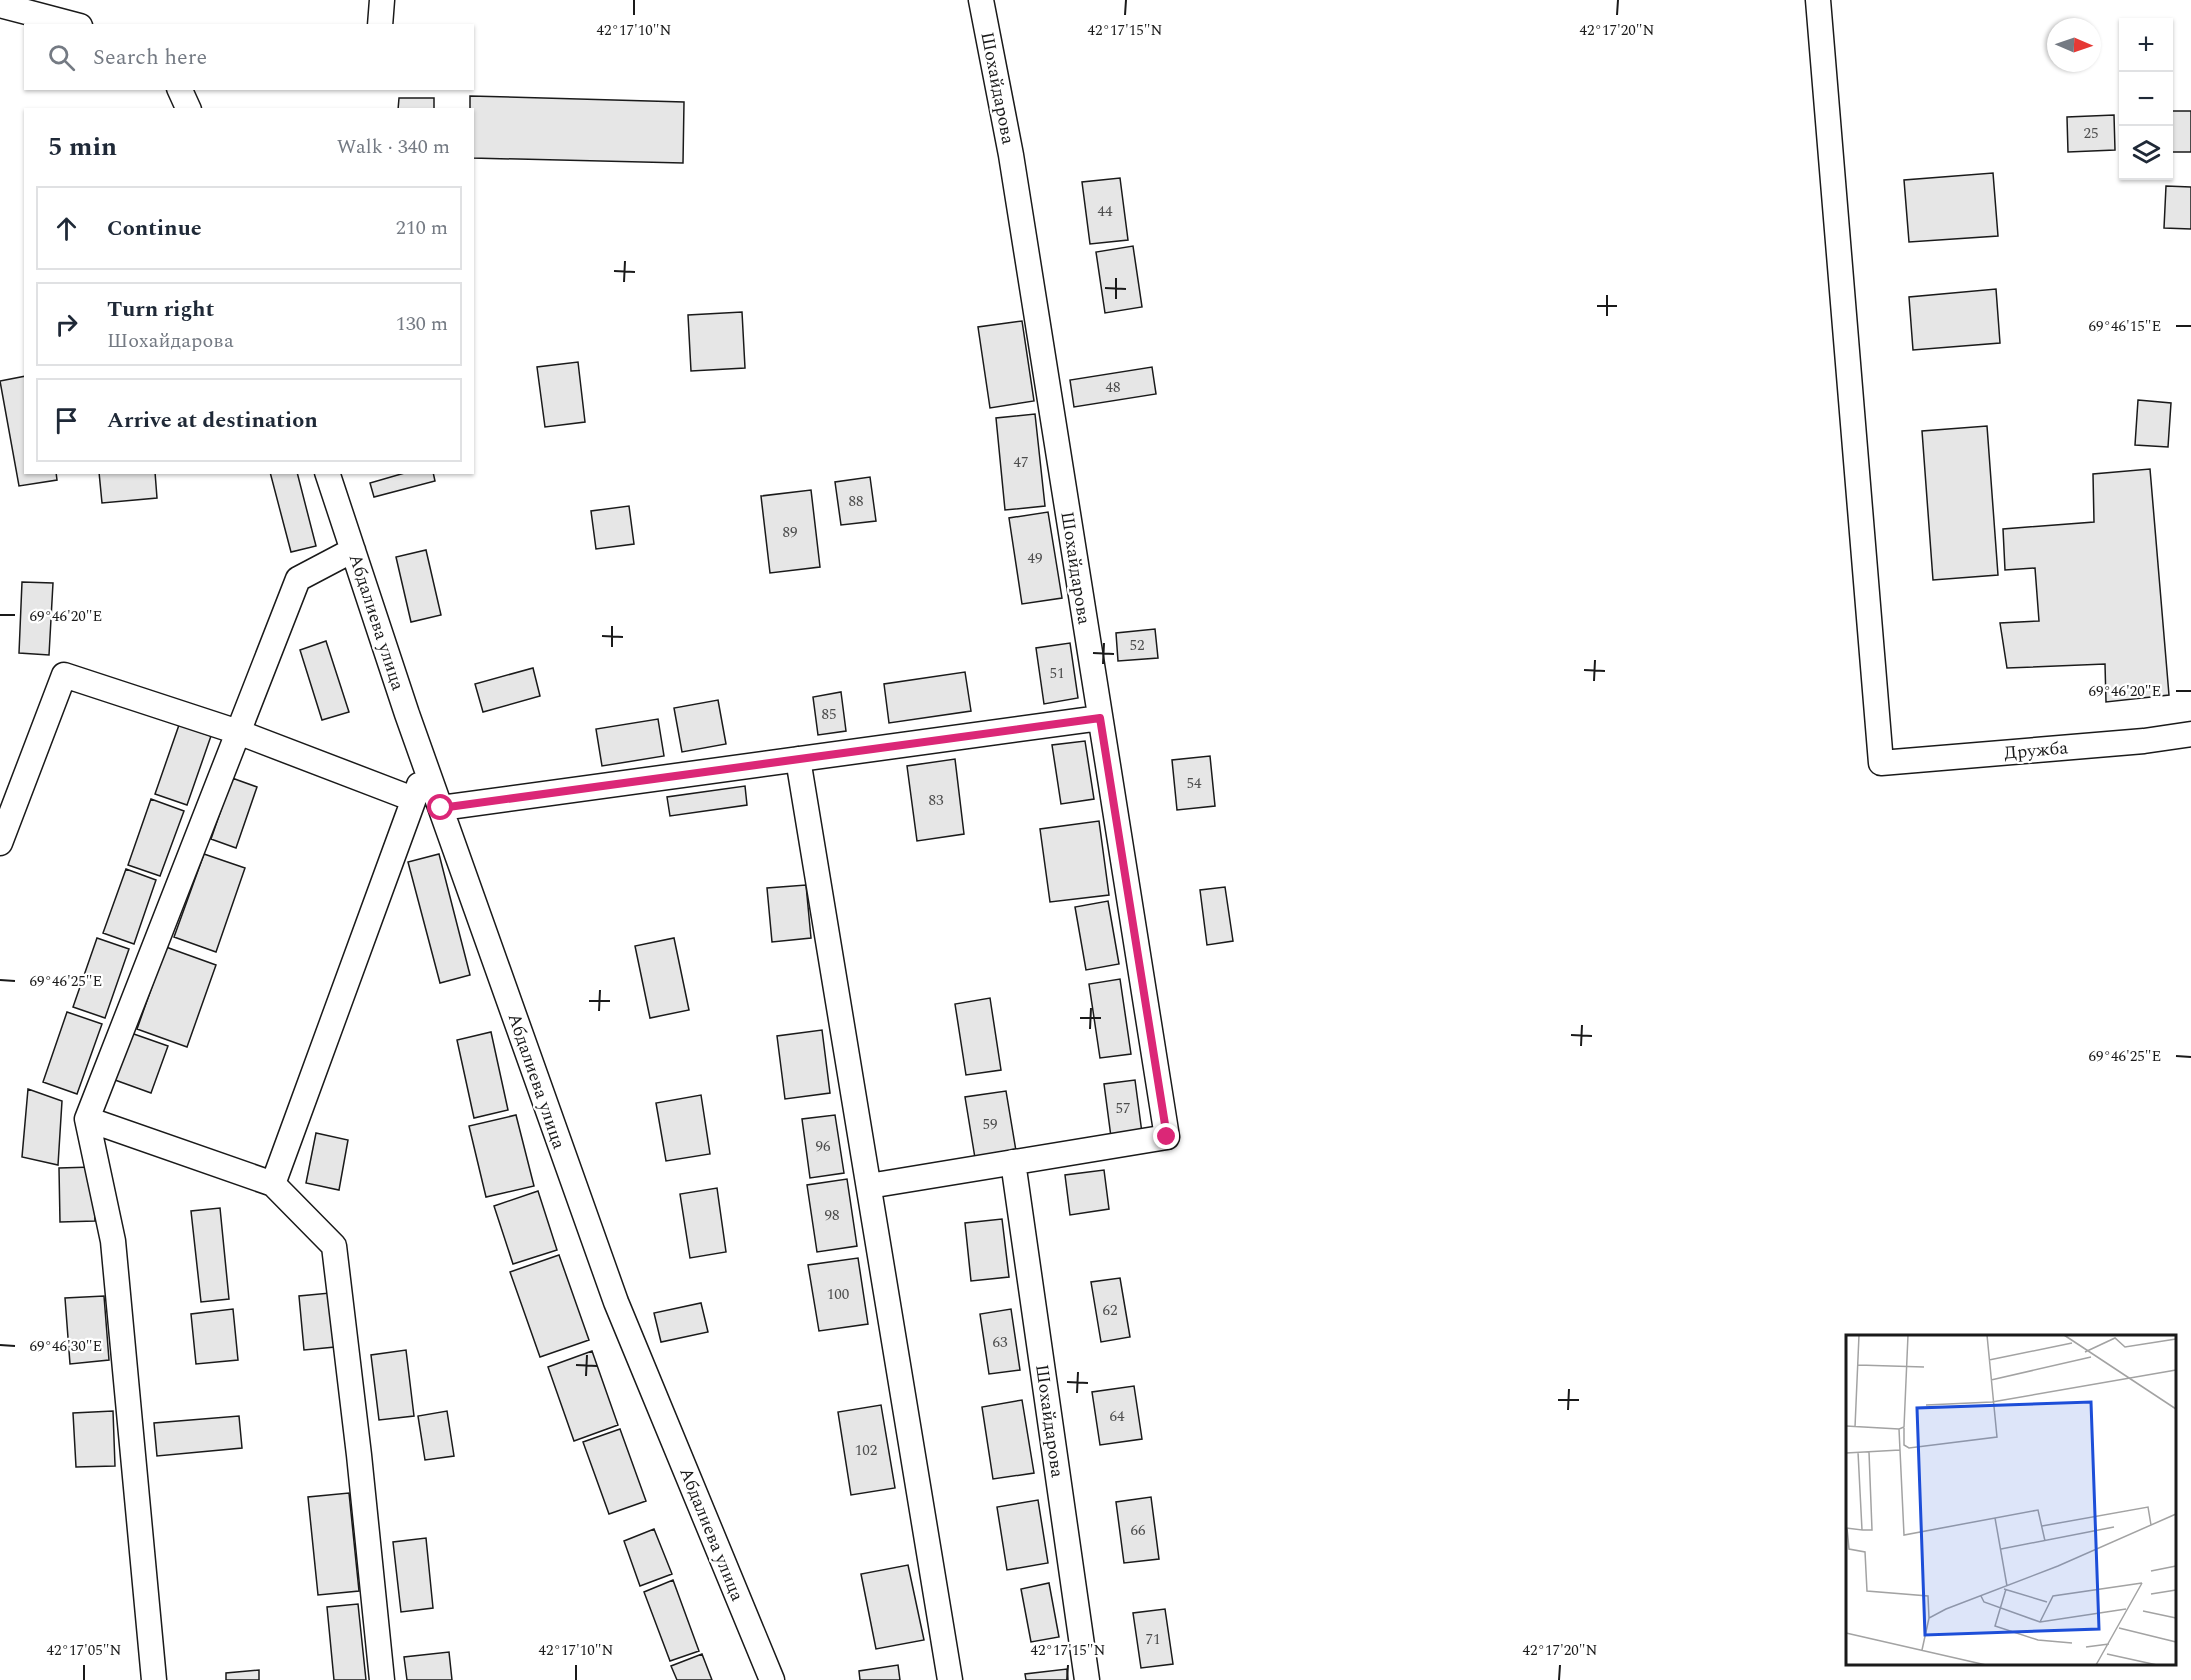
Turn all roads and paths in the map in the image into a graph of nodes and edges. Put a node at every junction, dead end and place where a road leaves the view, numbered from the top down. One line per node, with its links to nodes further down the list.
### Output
1 (382, 0): 6 (street)
2 (981, 0): 11 (street, Шохайдарова)
3 (1818, 0): 13 (street, Дружба)
4 (0, 5): 5 (street)
5 (72, 24)
6 (380, 24)
7 (179, 90): 8 (street)
8 (188, 108)
9 (328, 474): 10 (street, Абдалиева улица)
10 (353, 550): 12 (street); 15 (street, Абдалиева улица)
11 (1100, 718): 14 (street); 20 (street, Шохайдарова)
12 (238, 732): 16 (street); 18 (street); 19 (street)
13 (2191, 734)
14 (798, 759): 17 (street); 22 (street)
15 (426, 765): 16 (street); 17 (street, Абдалиева улица)
16 (413, 799): 21 (street)
17 (441, 808): 25 (street, Абдалиева улица)
18 (0, 843)
19 (87, 1119): 21 (street); 23 (street)
20 (1013, 1162): 22 (street); 27 (street, Шохайдарова)
21 (273, 1184): 24 (street)
22 (868, 1186): 26 (street)
23 (154, 1680)
24 (382, 1680)
25 (772, 1680)
26 (950, 1680)
27 (1087, 1680)

